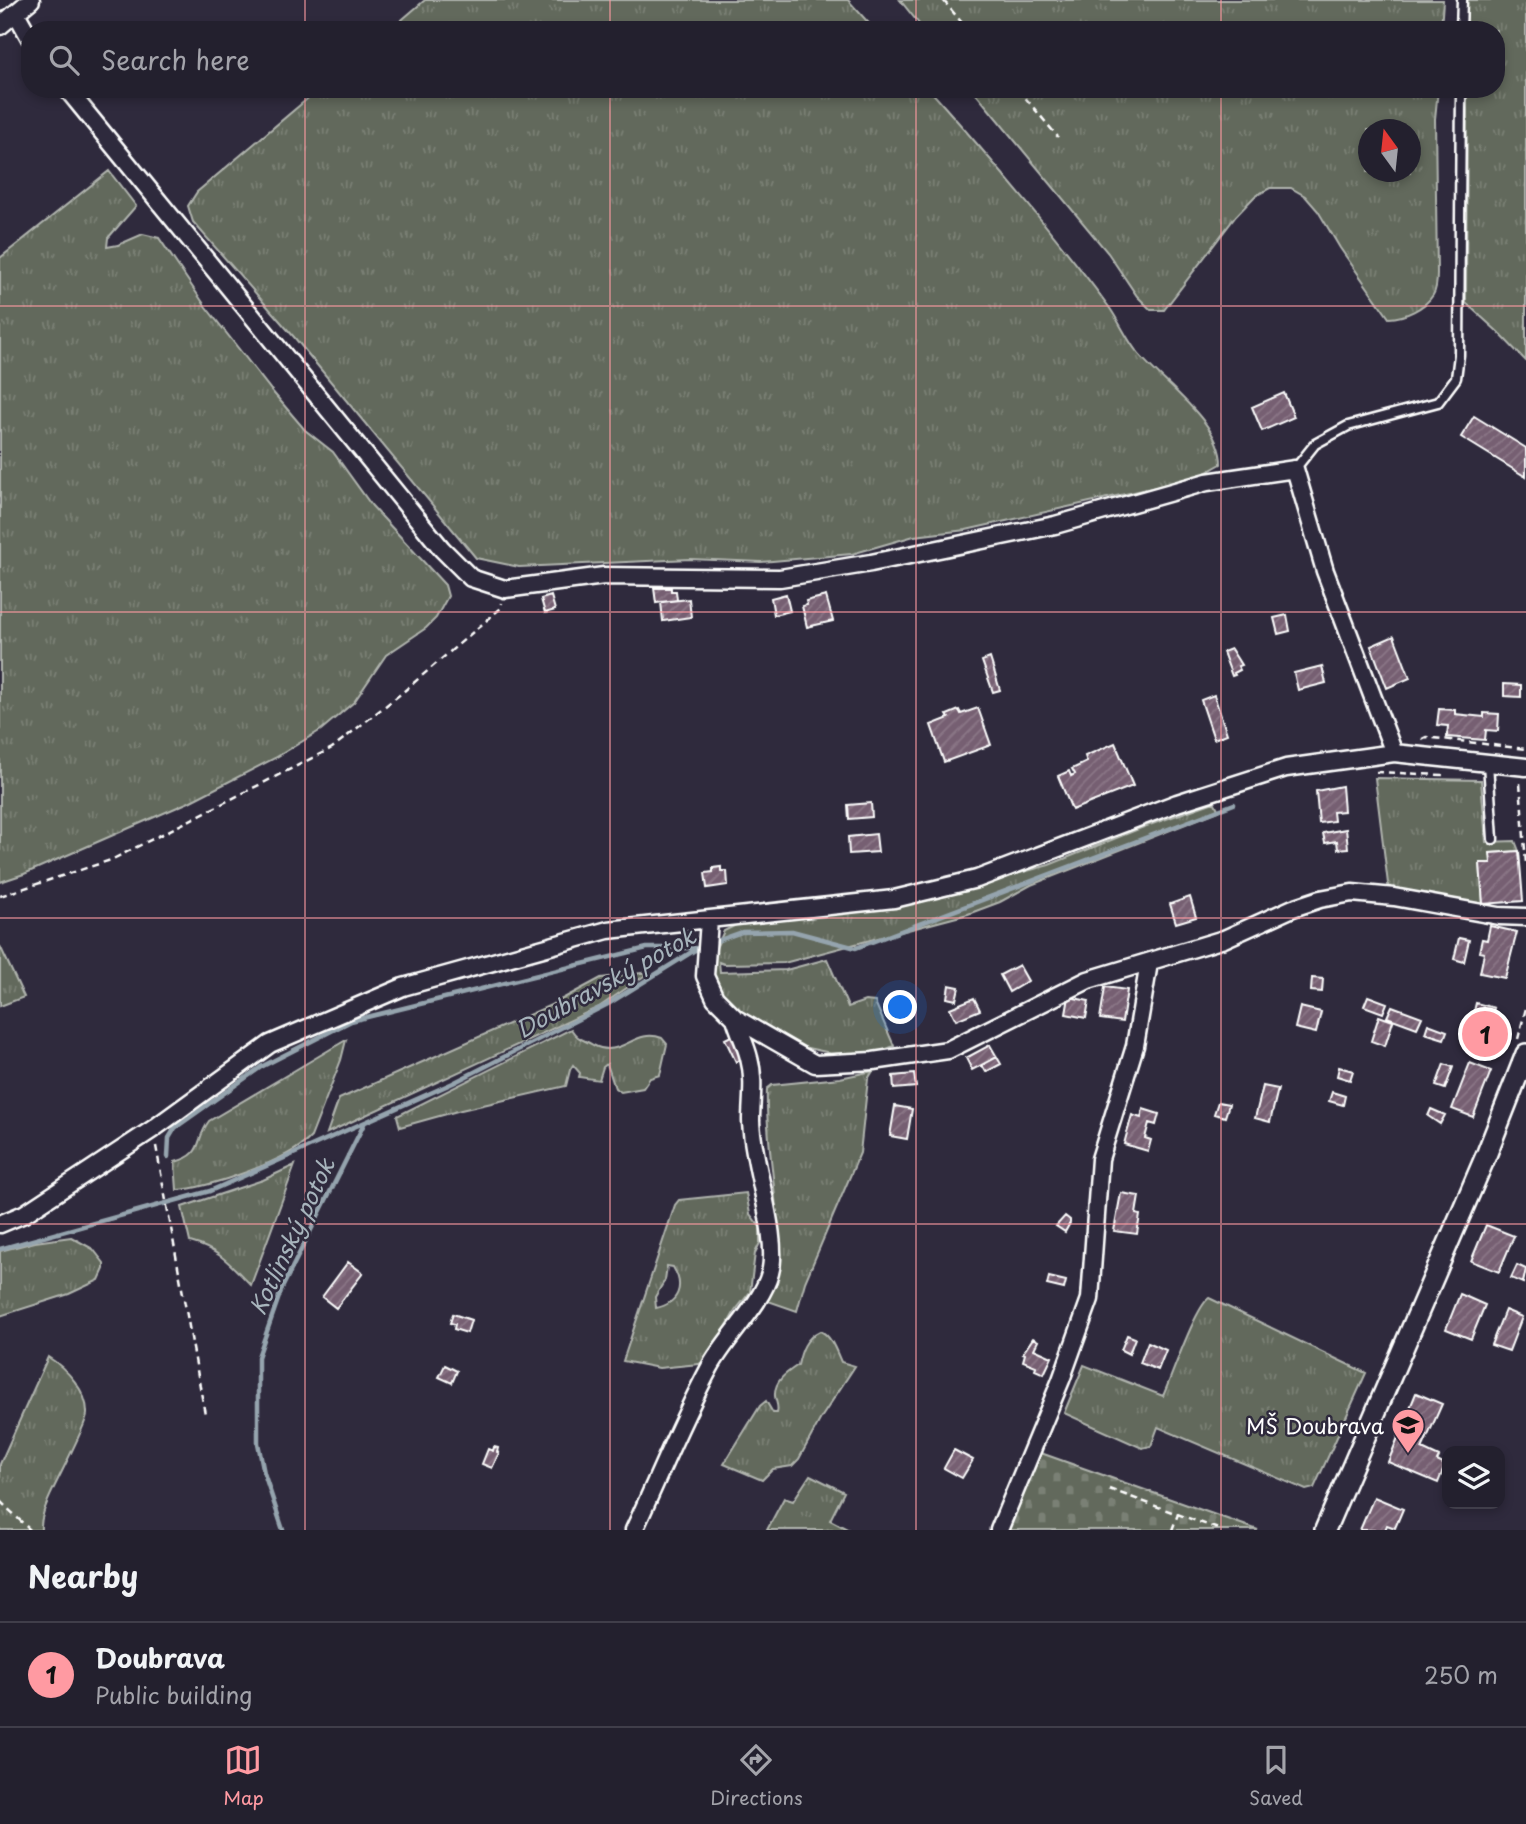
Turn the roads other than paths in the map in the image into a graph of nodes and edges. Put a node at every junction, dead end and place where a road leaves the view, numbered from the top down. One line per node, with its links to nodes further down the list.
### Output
1 (31, 0): 3 (street)
2 (1462, 0): 4 (lane)
3 (16, 13): 5 (street); 6 (street)
4 (1461, 21)
5 (21, 22)
6 (0, 26)
7 (74, 98): 9 (street)
8 (1461, 98): 9 (lane)
9 (1295, 469): 10 (street)
10 (1394, 753): 11 (street); 15 (street)
11 (1489, 763): 12 (street); 13 (lane)
12 (1526, 766)
13 (1493, 839)
14 (1526, 917): 16 (street)
15 (709, 920): 17 (street); 19 (street)
16 (1149, 963): 17 (street); 21 (street)
17 (734, 1018): 20 (street)
18 (1526, 1054): 22 (street)
19 (0, 1224)
20 (634, 1530)
21 (999, 1530)
22 (1325, 1530)

